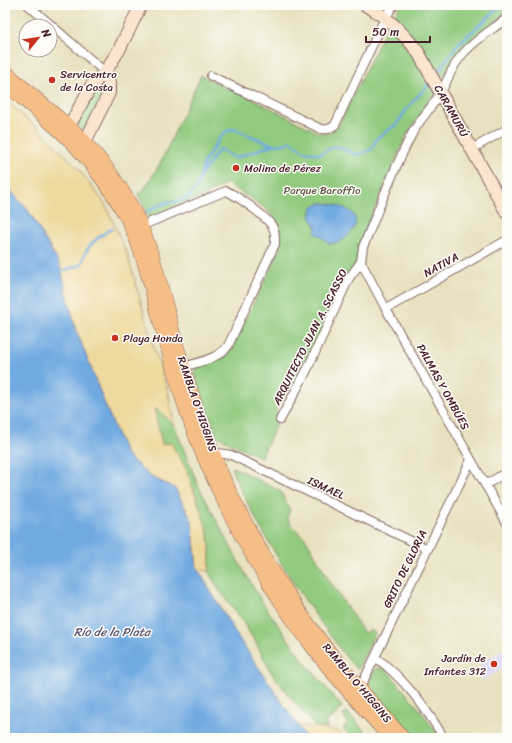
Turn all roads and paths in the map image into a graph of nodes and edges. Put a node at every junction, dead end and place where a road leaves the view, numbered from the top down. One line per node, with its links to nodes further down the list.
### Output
1 (28, 5): 8 (street)
2 (141, 5): 8 (main road)
3 (365, 5): 5 (main road, CARAMURÚ)
4 (394, 5): 5 (street)
5 (385, 18): 9 (street); 11 (main road, CARAMURÚ)
6 (507, 18): 11 (street, ARQUITECTO JUAN A. SCASSO)
7 (5, 71): 13 (main road, RAMBLA O'HIGGINS)
8 (105, 72): 13 (main road); 14 (main road)
9 (211, 76)
10 (5, 84): 13 (main road, RAMBLA O'HIGGINS)
11 (441, 93): 15 (main road, CARAMURÚ); 19 (street, ARQUITECTO JUAN A. SCASSO)
12 (507, 129): 15 (street)
13 (67, 131): 14 (main road, RAMBLA O'HIGGINS); 31 (main road, RAMBLA O'HIGGINS)
14 (85, 142): 17 (main road, RAMBLA O'HIGGINS)
15 (472, 149): 16 (main road, CARAMURÚ)
16 (507, 213)
17 (141, 226): 21 (main road, RAMBLA O'HIGGINS); 21 (street)
18 (507, 240): 20 (street, NATIVA)
19 (361, 262): 20 (street, PALMAS Y OMBÚES); 22 (street, ARQUITECTO JUAN A. SCASSO)
20 (386, 309): 24 (street, PALMAS Y OMBÚES)
21 (184, 368): 23 (main road, RAMBLA O'HIGGINS)
22 (280, 420)
23 (212, 452): 28 (street, ISMAEL); 30 (main road, RAMBLA O'HIGGINS)
24 (471, 460): 26 (street, PALMAS Y OMBÚES); 28 (street, GRITO DE GLORIA)
25 (507, 472): 26 (street)
26 (485, 485): 27 (street, PALMAS Y OMBÚES)
27 (507, 523)
28 (428, 549): 29 (street, GRITO DE GLORIA)
29 (375, 657): 30 (street, GRITO DE GLORIA); 33 (street)
30 (360, 688): 32 (main road, RAMBLA O'HIGGINS)
31 (390, 738)
32 (403, 738)
33 (444, 738)

